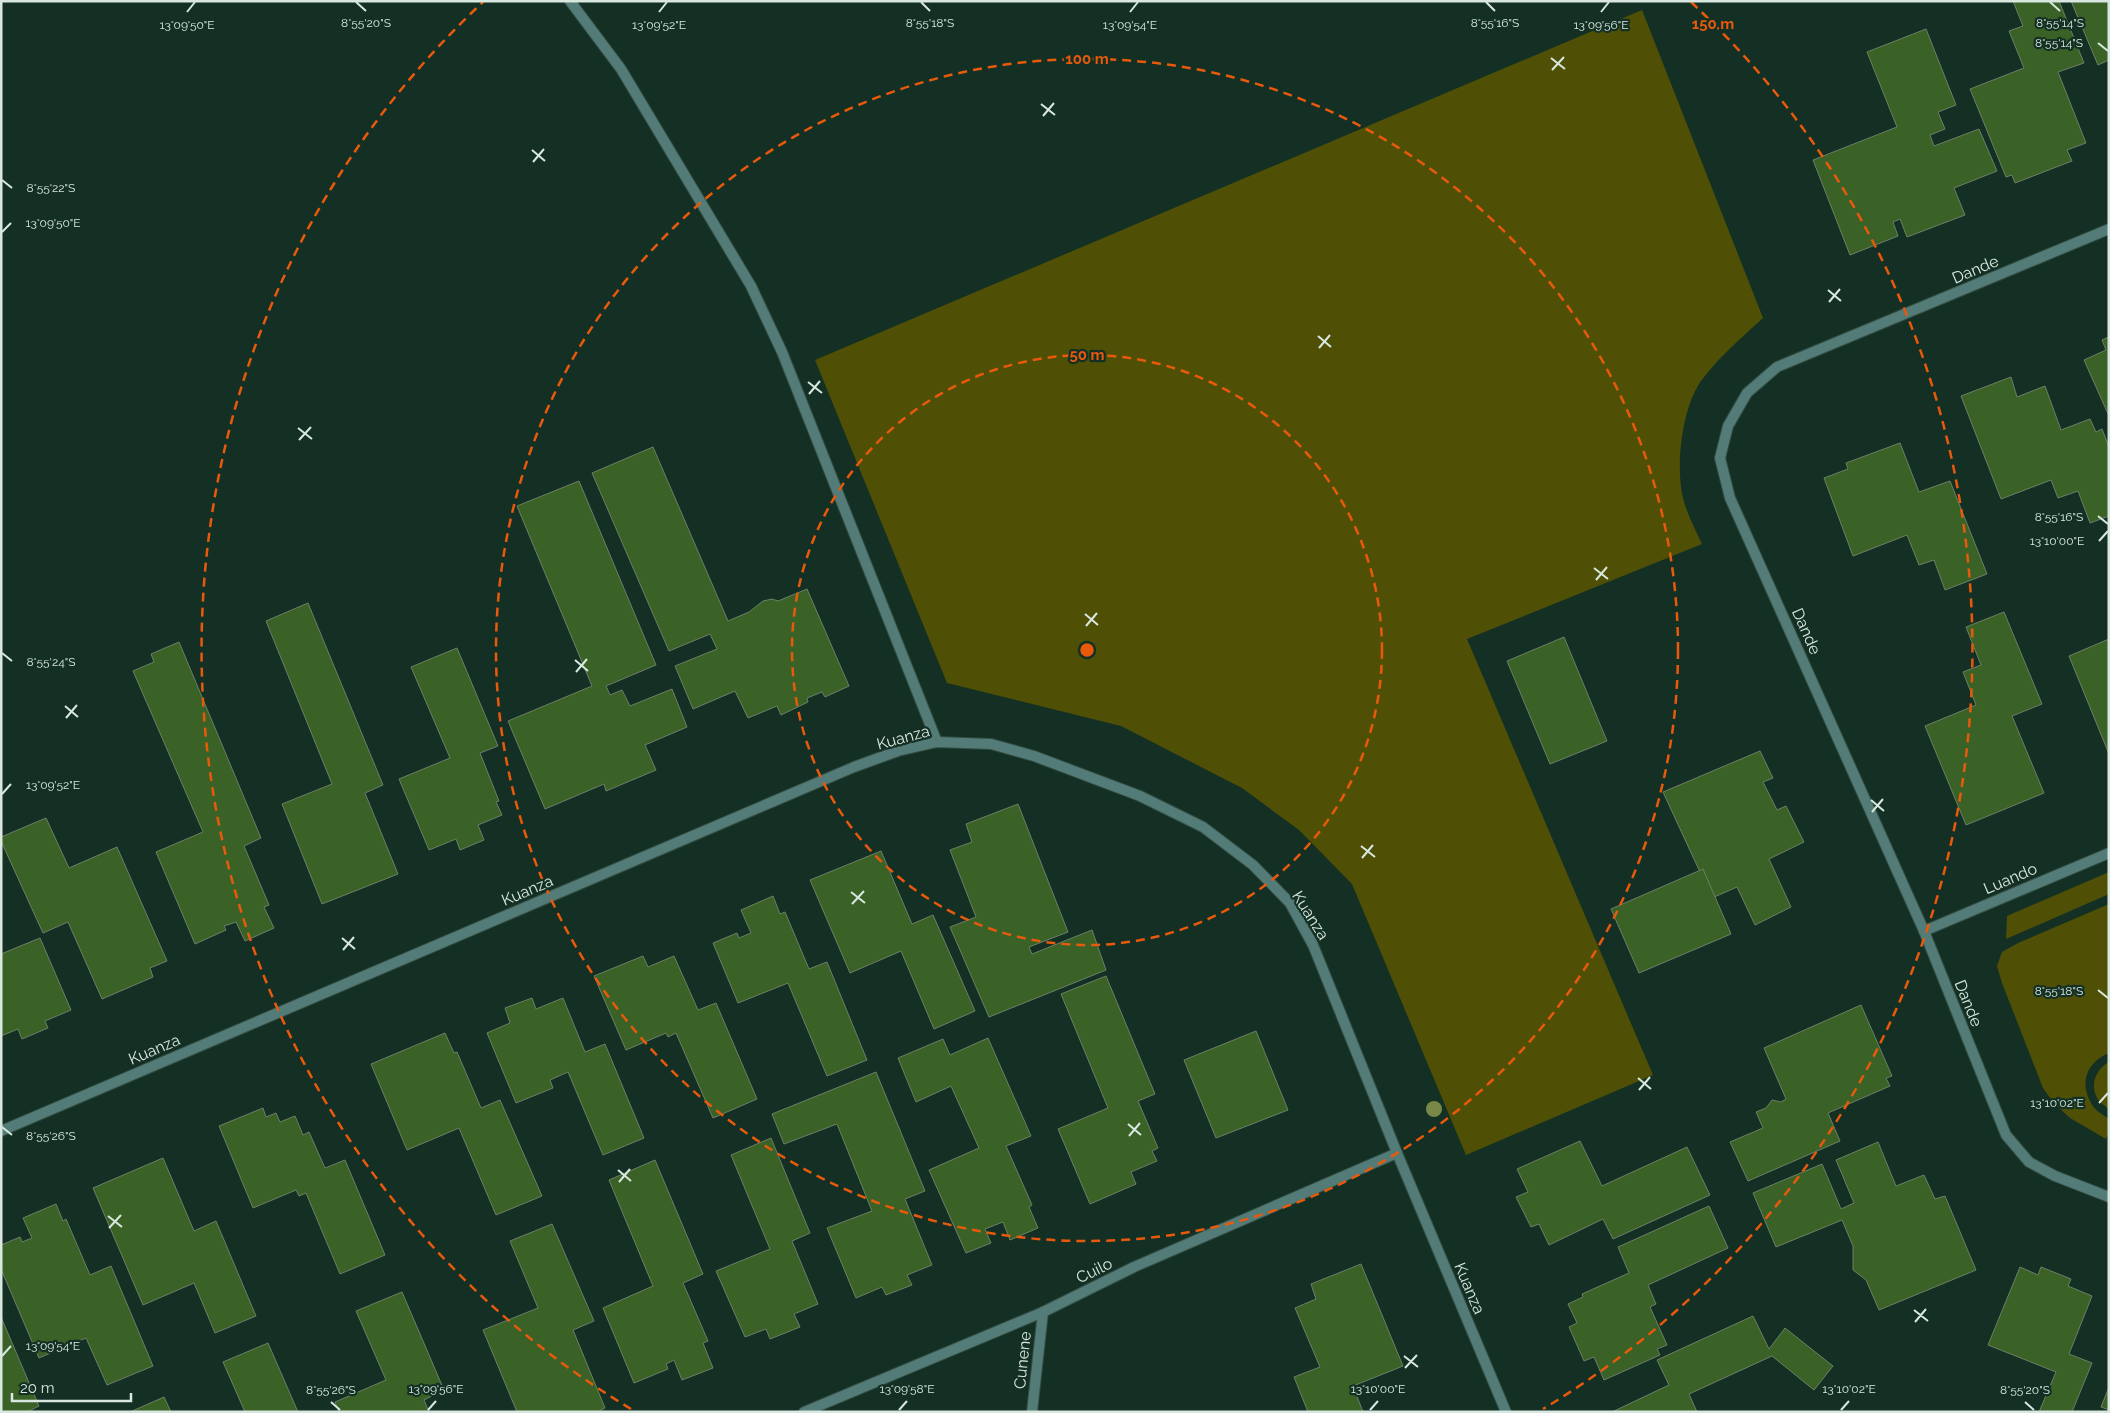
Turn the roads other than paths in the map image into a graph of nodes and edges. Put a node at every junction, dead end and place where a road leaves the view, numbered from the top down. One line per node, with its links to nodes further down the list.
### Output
1 (570, 1): 3 (street)
2 (2109, 229): 5 (street, Dande)
3 (937, 742): 6 (street, Kuanza); 7 (street, Kuanza)
4 (2109, 853): 5 (street, Luando)
5 (1924, 930): 8 (street, Dande)
6 (1, 1131)
7 (1397, 1152): 9 (street, Cuilo); 12 (street, Kuanza)
8 (2109, 1197)
9 (1042, 1312): 10 (street, Cuilo); 11 (street, Cunene)
10 (804, 1412)
11 (1032, 1412)
12 (1506, 1412)

